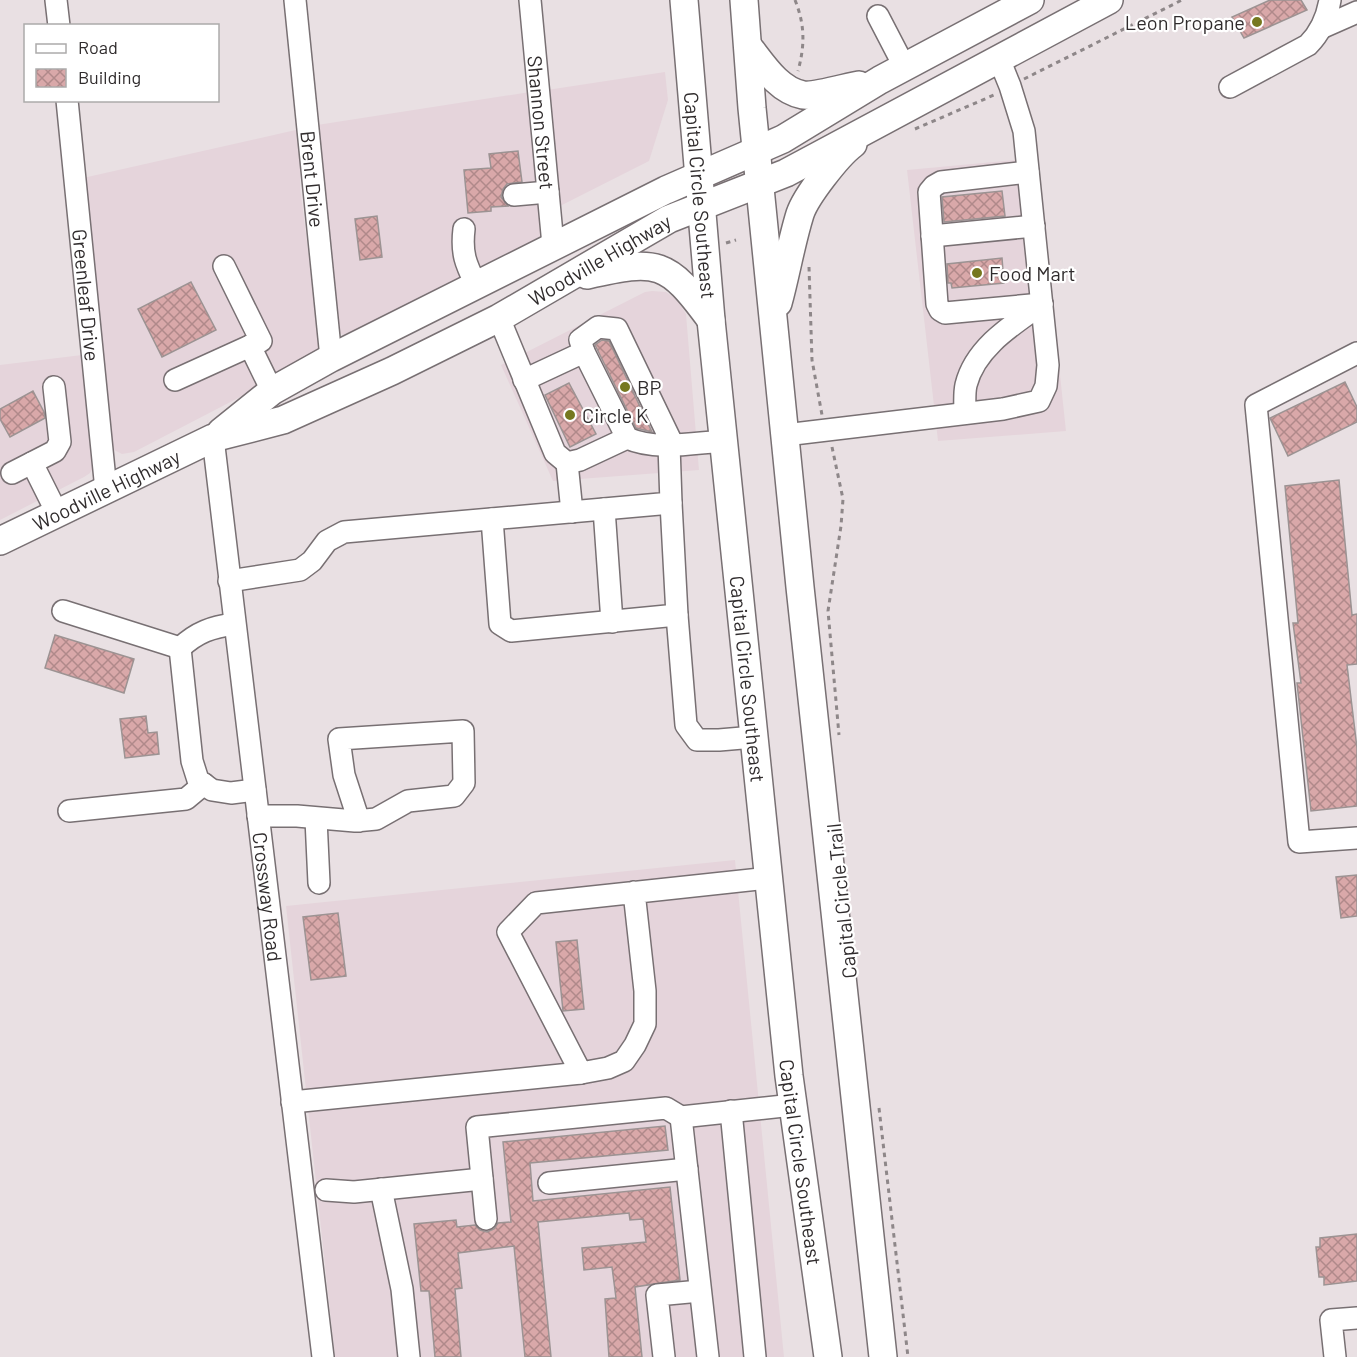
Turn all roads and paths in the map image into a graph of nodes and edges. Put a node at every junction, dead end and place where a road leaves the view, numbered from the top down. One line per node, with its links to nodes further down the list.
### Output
1 (56, 0): 13 (street)
2 (295, 0): 48 (street, Brent Drive)
3 (530, 0): 28 (street, Shannon Street)
4 (684, 0): 26 (main road, Capital Circle Southeast)
5 (744, 0): 15 (main road)
6 (795, 0): 18 (path)
7 (1030, 0): 17 (main road, Woodville Highway)
8 (1109, 0): 16 (main road, Woodville Highway)
9 (1182, 0): 20 (path)
10 (1330, 0): 14 (street)
11 (1357, 12): 14 (street)
12 (878, 16): 17 (street)
13 (59, 24)
14 (1321, 28): 21 (street)
15 (748, 46): 19 (main road); 24 (main road)
16 (999, 59): 20 (street); 23 (main road, Woodville Highway)
17 (904, 68): 19 (main road, Woodville Highway)
18 (796, 77)
19 (880, 80): 24 (main road, Woodville Highway)
20 (1010, 86): 23 (path); 25 (street)
21 (1230, 87)
22 (66, 102): 64 (street, Greenleaf Drive)
23 (898, 125): 27 (main road, Woodville Highway); 44 (main road)
24 (756, 150): 26 (main road, Woodville Highway); 27 (main road)
25 (1028, 172): 31 (street); 33 (street)
26 (700, 175): 30 (main road, Capital Circle Southeast); 36 (main road, Woodville Highway)
27 (759, 183): 30 (main road, Woodville Highway); 44 (main road)
28 (548, 192): 29 (street); 36 (street, Shannon Street)
29 (514, 195)
30 (702, 206): 39 (main road, Woodville Highway); 43 (main road, Capital Circle Southeast)
31 (1034, 226): 33 (street); 41 (street)
32 (464, 229): 40 (street)
33 (932, 236): 41 (street)
34 (736, 240): 35 (path)
35 (726, 243)
36 (553, 245): 40 (main road, Woodville Highway)
37 (811, 258): 54 (path)
38 (224, 267): 45 (street)
39 (561, 281): 42 (main road, Woodville Highway); 43 (main road)
40 (476, 285): 48 (main road, Woodville Highway)
41 (1042, 304): 53 (street); 53 (street)
42 (499, 318): 50 (street); 56 (main road, Woodville Highway)
43 (711, 320): 58 (main road, Capital Circle Southeast)
44 (774, 322): 55 (main road)
45 (250, 346): 49 (street); 52 (street)
46 (584, 352): 50 (street); 57 (street); 60 (street)
47 (1357, 353): 85 (street)
48 (332, 358): 52 (main road, Woodville Highway)
49 (175, 380)
50 (524, 380): 62 (street)
51 (54, 387): 61 (street)
52 (272, 391): 56 (main road, Woodville Highway)
53 (965, 413): 55 (street)
54 (823, 417)
55 (785, 435): 109 (main road)
56 (213, 438): 64 (main road, Woodville Highway); 71 (street, Crossway Road)
57 (627, 438): 60 (street); 62 (street)
58 (724, 441): 60 (street); 77 (main road, Capital Circle Southeast)
59 (830, 442): 78 (path)
60 (671, 445): 65 (street)
61 (32, 463): 63 (street); 68 (street)
62 (567, 463): 67 (street)
63 (12, 472)
64 (106, 490): 68 (main road, Woodville Highway)
65 (671, 503): 66 (street); 73 (street)
66 (604, 509): 67 (street); 74 (street)
67 (572, 512): 69 (street)
68 (57, 513): 70 (main road, Woodville Highway)
69 (492, 519): 71 (street); 74 (street)
70 (0, 541)
71 (229, 581): 75 (street, Crossway Road)
72 (63, 611): 76 (street)
73 (677, 615): 74 (street); 77 (street)
74 (612, 622)
75 (234, 624): 76 (street); 80 (street, Crossway Road)
76 (180, 648): 79 (street)
77 (754, 737): 86 (main road, Capital Circle Southeast)
78 (840, 746)
79 (204, 784): 80 (street); 81 (street)
80 (255, 790): 82 (street, Crossway Road)
81 (69, 810)
82 (258, 816): 83 (street); 90 (street, Crossway Road)
83 (316, 819): 84 (street); 87 (street)
84 (359, 821): 84 (street)
85 (1357, 838)
86 (769, 878): 88 (street); 92 (main road, Capital Circle Southeast)
87 (319, 883)
88 (634, 892): 89 (street); 89 (street)
89 (581, 1073): 90 (street)
90 (292, 1101): 103 (street, Crossway Road)
91 (878, 1101): 110 (path)
92 (793, 1105): 93 (street); 108 (main road, Capital Circle Southeast)
93 (731, 1111): 94 (street); 107 (street)
94 (681, 1117): 95 (street); 96 (street)
95 (687, 1169): 97 (street); 101 (street)
96 (482, 1179): 98 (street); 100 (street)
97 (549, 1184)
98 (381, 1189): 99 (street); 104 (street)
99 (326, 1190)
100 (486, 1219)
101 (700, 1291): 105 (street); 106 (street)
102 (1357, 1318): 111 (street)
103 (323, 1357)
104 (409, 1357)
105 (664, 1357)
106 (708, 1357)
107 (755, 1357)
108 (828, 1357)
109 (884, 1357)
110 (908, 1357)
111 (1335, 1357)

